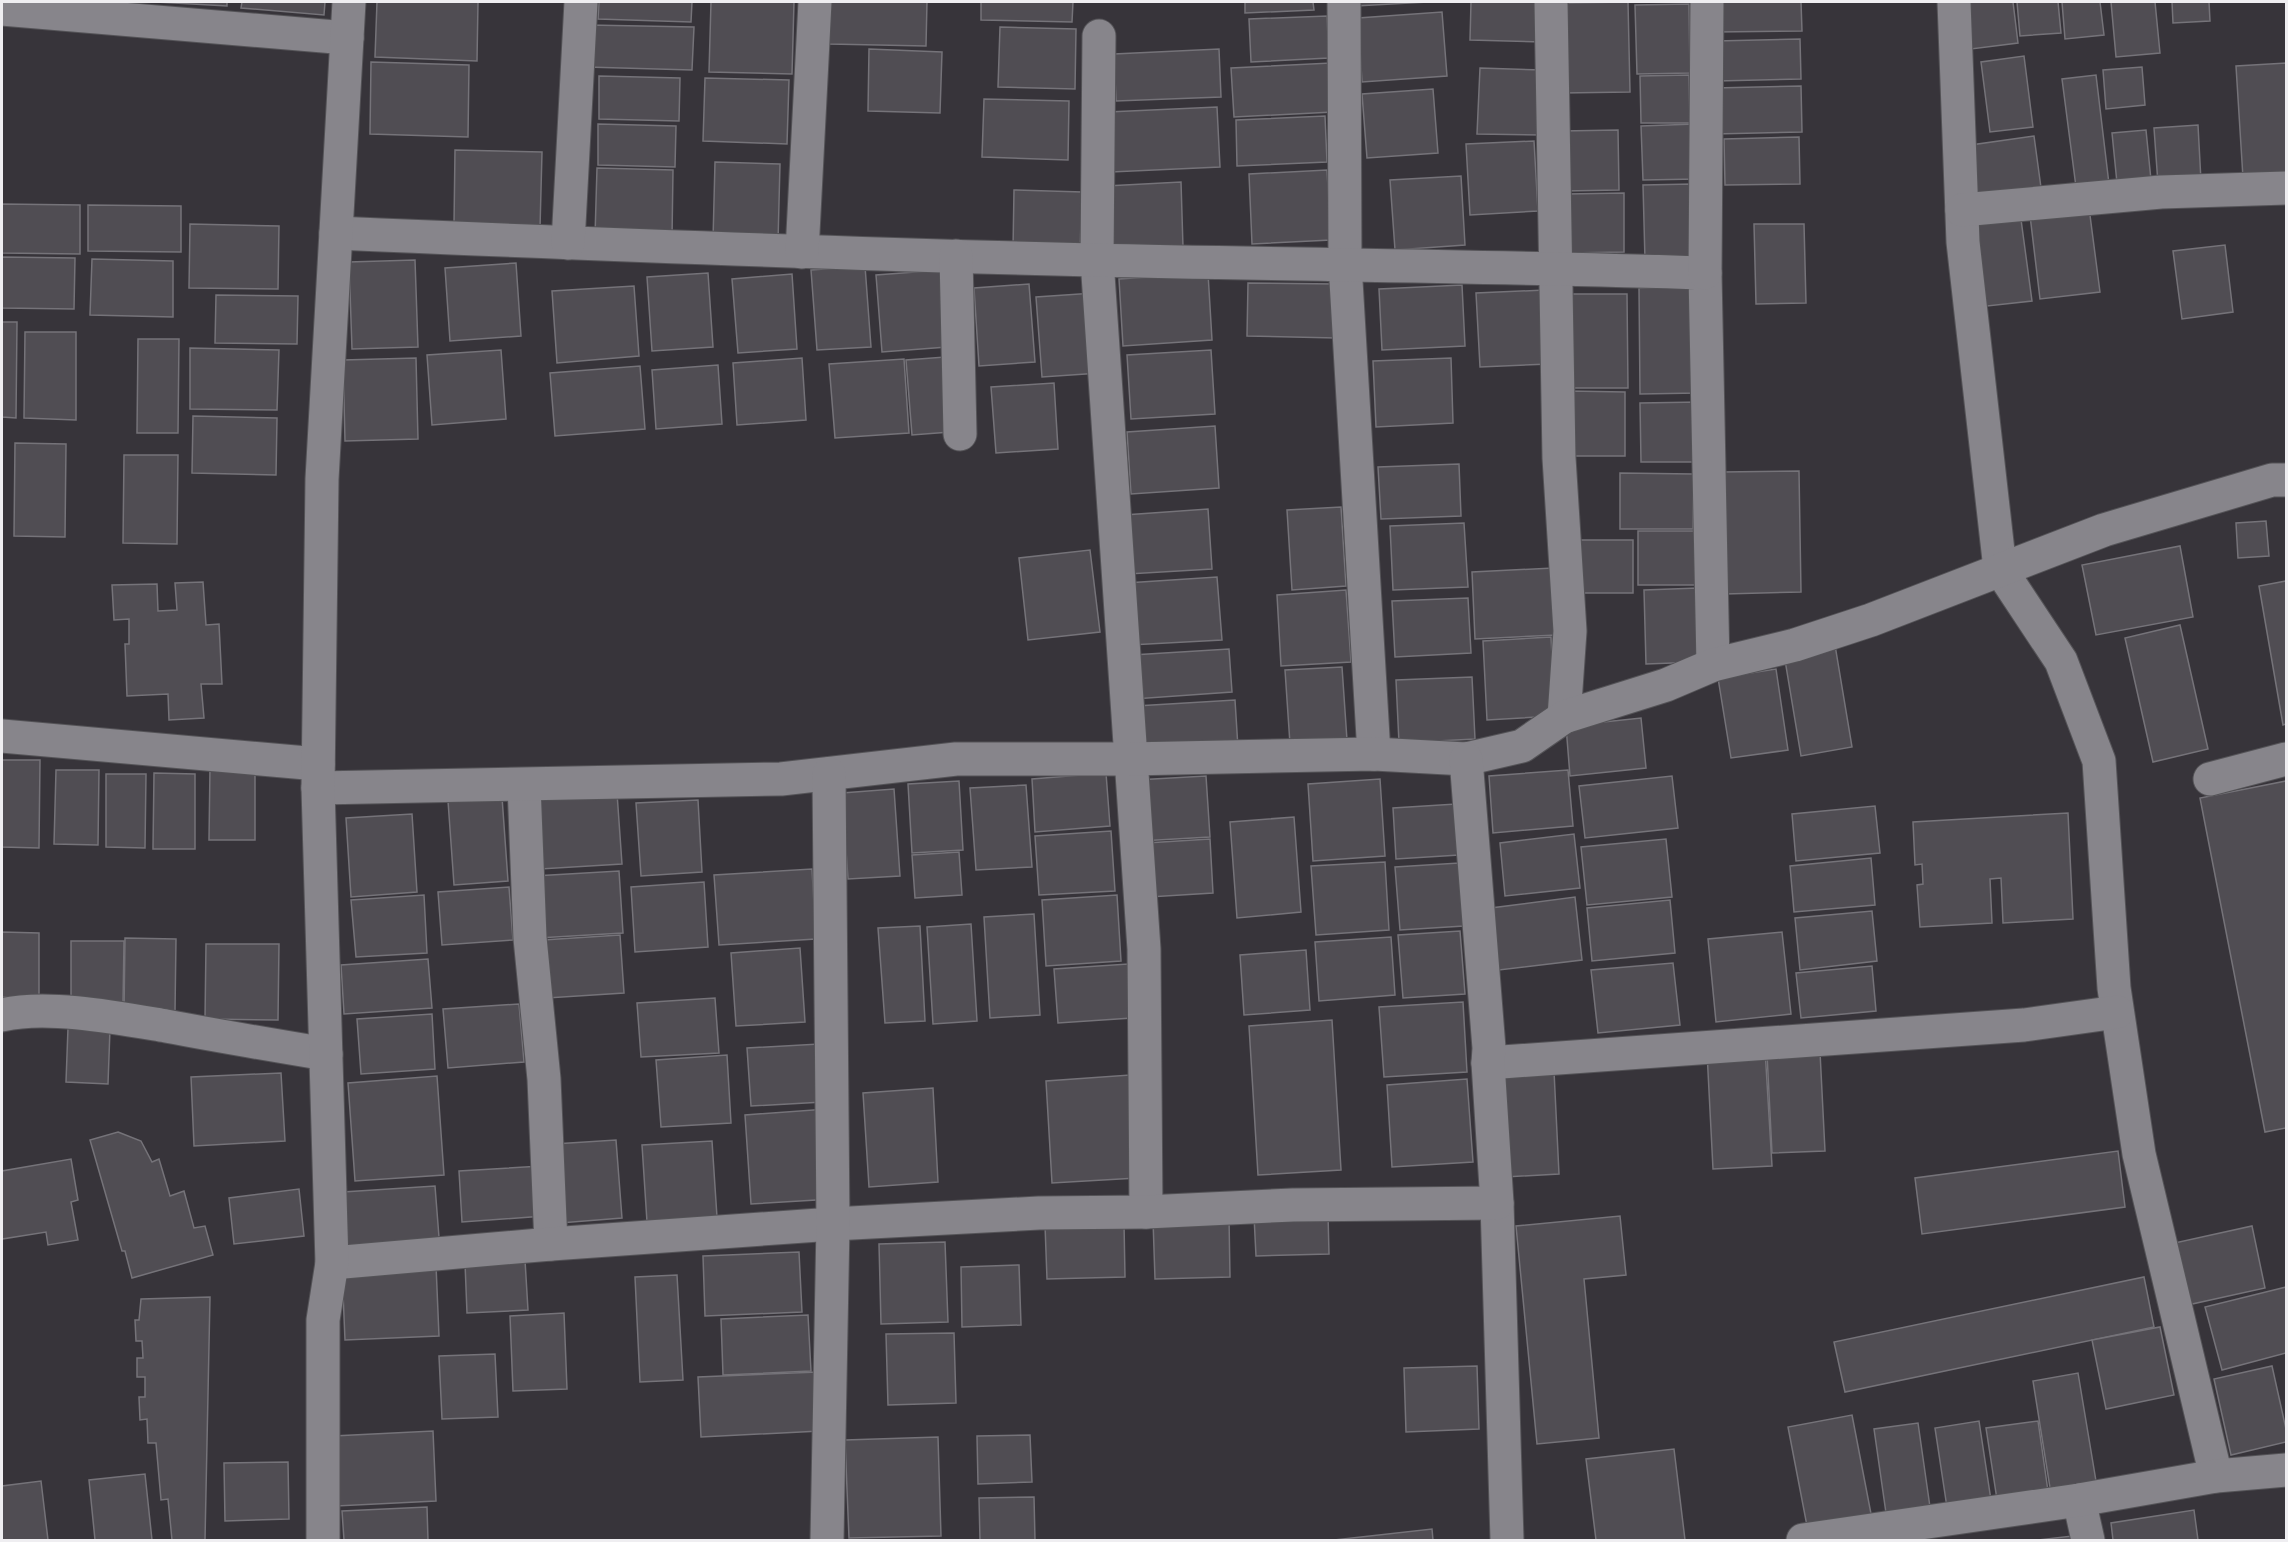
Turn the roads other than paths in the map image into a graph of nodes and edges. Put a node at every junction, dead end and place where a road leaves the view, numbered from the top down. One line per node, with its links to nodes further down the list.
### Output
1 (349, 2): 11 (street)
2 (580, 2): 15 (street)
3 (815, 2): 16 (street)
4 (1344, 2): 19 (street)
5 (1551, 2): 20 (street)
6 (1707, 2): 21 (street)
7 (1954, 2): 13 (street)
8 (2, 9): 9 (street)
9 (143, 11): 11 (street)
10 (1099, 36): 18 (street)
11 (347, 38): 14 (street)
12 (2286, 188): 13 (street)
13 (1962, 210): 24 (street)
14 (336, 233): 15 (street); 33 (street)
15 (568, 243): 16 (street)
16 (802, 252): 17 (street)
17 (956, 256): 18 (street); 22 (street)
18 (1097, 260): 19 (street); 29 (street)
19 (1345, 264): 20 (street); 28 (street)
20 (1557, 268): 21 (street); 26 (street)
21 (1705, 273): 25 (street)
22 (960, 434)
23 (2286, 480): 24 (street)
24 (2000, 569): 25 (street); 36 (street)
25 (1713, 665): 26 (street)
26 (1564, 717): 30 (street)
27 (2, 736): 33 (street)
28 (1374, 754): 29 (street); 30 (street)
29 (1130, 759): 32 (street); 41 (street)
30 (1466, 759): 39 (street)
31 (2286, 759): 34 (street)
32 (829, 774): 35 (street); 42 (street)
33 (318, 776): 35 (street); 38 (street)
34 (2210, 779)
35 (524, 784): 43 (street)
36 (2117, 1012): 39 (street); 46 (street)
37 (2, 1016): 38 (street)
38 (326, 1054): 44 (street)
39 (1488, 1063): 40 (street)
40 (1497, 1203): 41 (street); 50 (street)
41 (1146, 1212): 42 (street)
42 (833, 1224): 43 (street); 49 (street)
43 (551, 1244): 44 (street)
44 (332, 1263): 48 (street)
45 (2286, 1470): 46 (street)
46 (2216, 1476): 47 (street)
47 (2079, 1500): 51 (street); 52 (street)
48 (323, 1540)
49 (827, 1540)
50 (1507, 1540)
51 (1803, 1540)
52 (2088, 1540)

